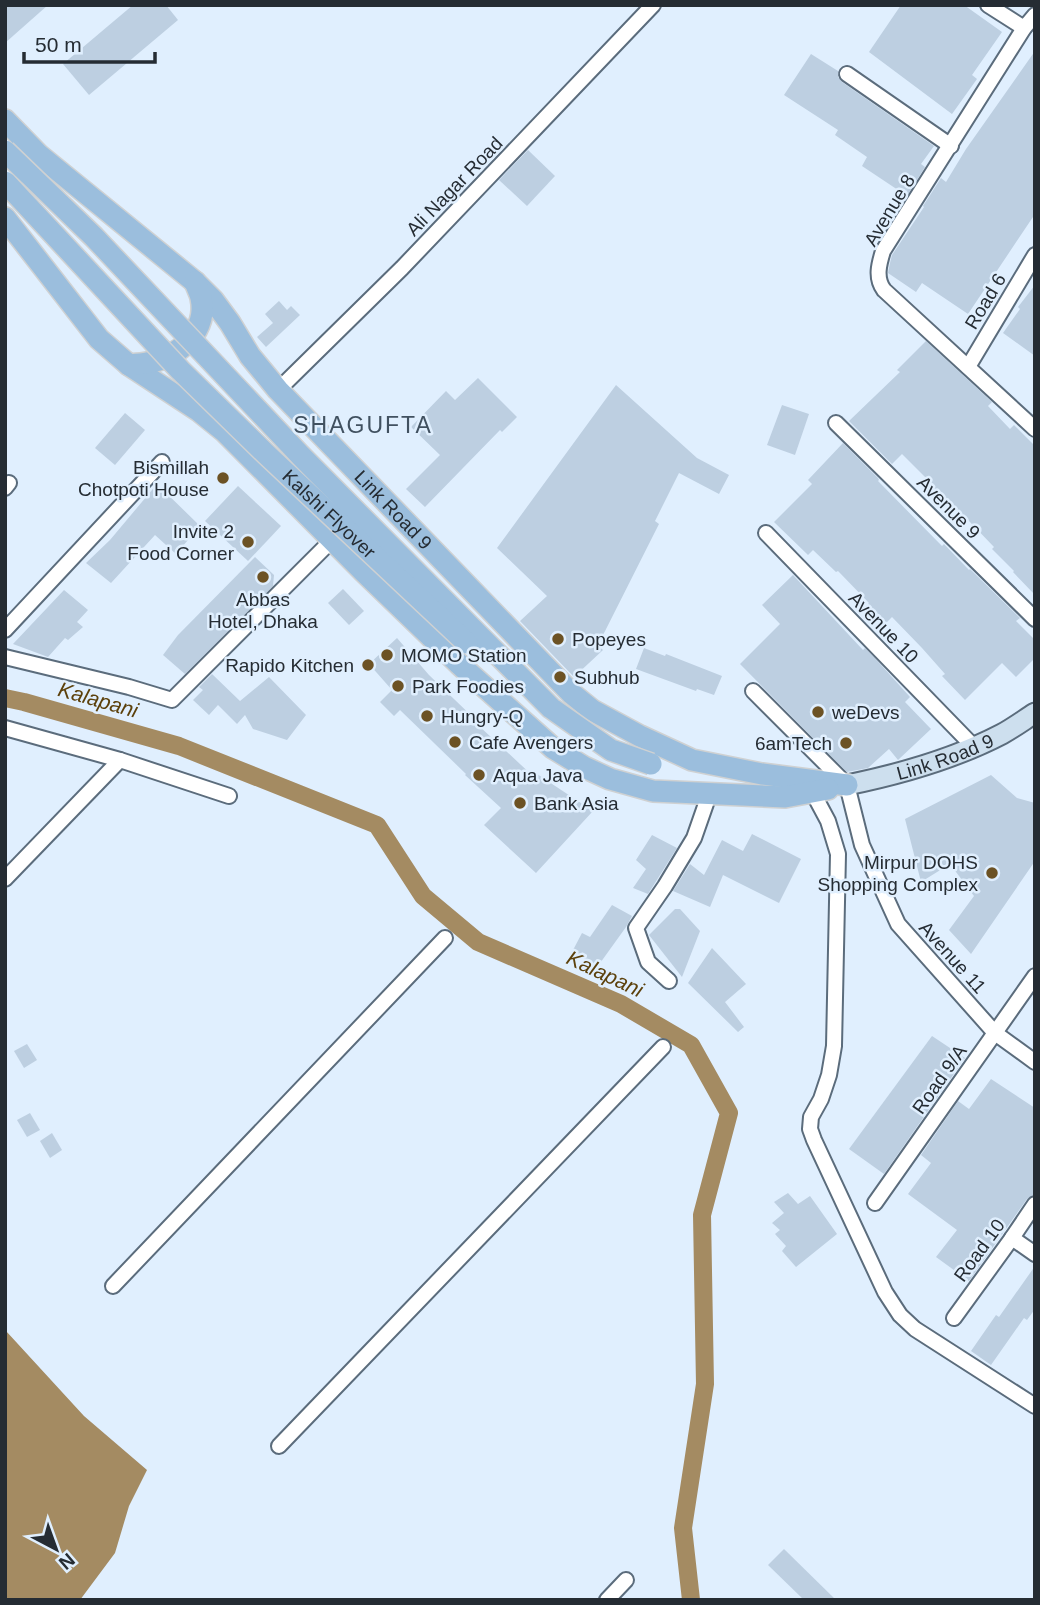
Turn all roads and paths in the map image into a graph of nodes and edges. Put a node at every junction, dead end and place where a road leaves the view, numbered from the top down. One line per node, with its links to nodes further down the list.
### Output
1 (653, 5): 15 (street, Ali Nagar Road)
2 (988, 5): 4 (street)
3 (1035, 15): 4 (street, Avenue 8)
4 (1024, 28): 7 (street, Avenue 8)
5 (847, 74): 7 (street)
6 (5, 121): 12 (main road, Link Road 9)
7 (951, 146): 14 (street, Avenue 8)
8 (5, 151): 30 (main road, bridge)
9 (5, 182): 30 (main road, Kalshi Flyover, bridge)
10 (5, 218): 13 (main road, Link Road 9)
11 (1035, 256): 14 (street, Road 6)
12 (195, 282): 13 (main road); 15 (main road, Link Road 9)
13 (129, 365): 20 (main road, Link Road 9)
14 (968, 367): 17 (street, Avenue 8)
15 (278, 390): 29 (main road, Link Road 9)
16 (836, 423): 21 (street, Avenue 9)
17 (1035, 429)
18 (162, 462): 22 (street)
19 (766, 533): 27 (street, Avenue 10)
20 (332, 540): 23 (street); 33 (main road, Link Road 9)
21 (1035, 619)
22 (5, 630)
23 (5, 657)
24 (753, 691): 31 (street)
25 (1035, 713): 27 (main road, Link Road 9)
26 (5, 729): 28 (street)
27 (974, 747): 31 (main road, Link Road 9)
28 (120, 760): 34 (street); 35 (street)
29 (692, 760): 30 (main road); 31 (main road, Link Road 9)
30 (656, 772): 33 (main road, Kalshi Flyover)
31 (847, 785): 32 (main road, Link Road 9); 39 (street, Avenue 11)
32 (813, 793): 33 (main road, Link Road 9); 48 (street)
33 (701, 794): 38 (street)
34 (229, 796)
35 (5, 879)
36 (445, 938): 46 (street)
37 (1035, 976): 39 (street, Road 9/A)
38 (669, 981)
39 (995, 1034): 41 (street, Avenue 11); 42 (street, Road 9/A)
40 (663, 1047): 49 (street)
41 (1035, 1062)
42 (875, 1203)
43 (1035, 1204): 44 (street, Road 10)
44 (1012, 1238): 45 (street); 47 (street, Road 10)
45 (1035, 1254)
46 (113, 1286)
47 (954, 1318)
48 (1035, 1406)
49 (279, 1446)
50 (626, 1580): 51 (street)
51 (607, 1600)

